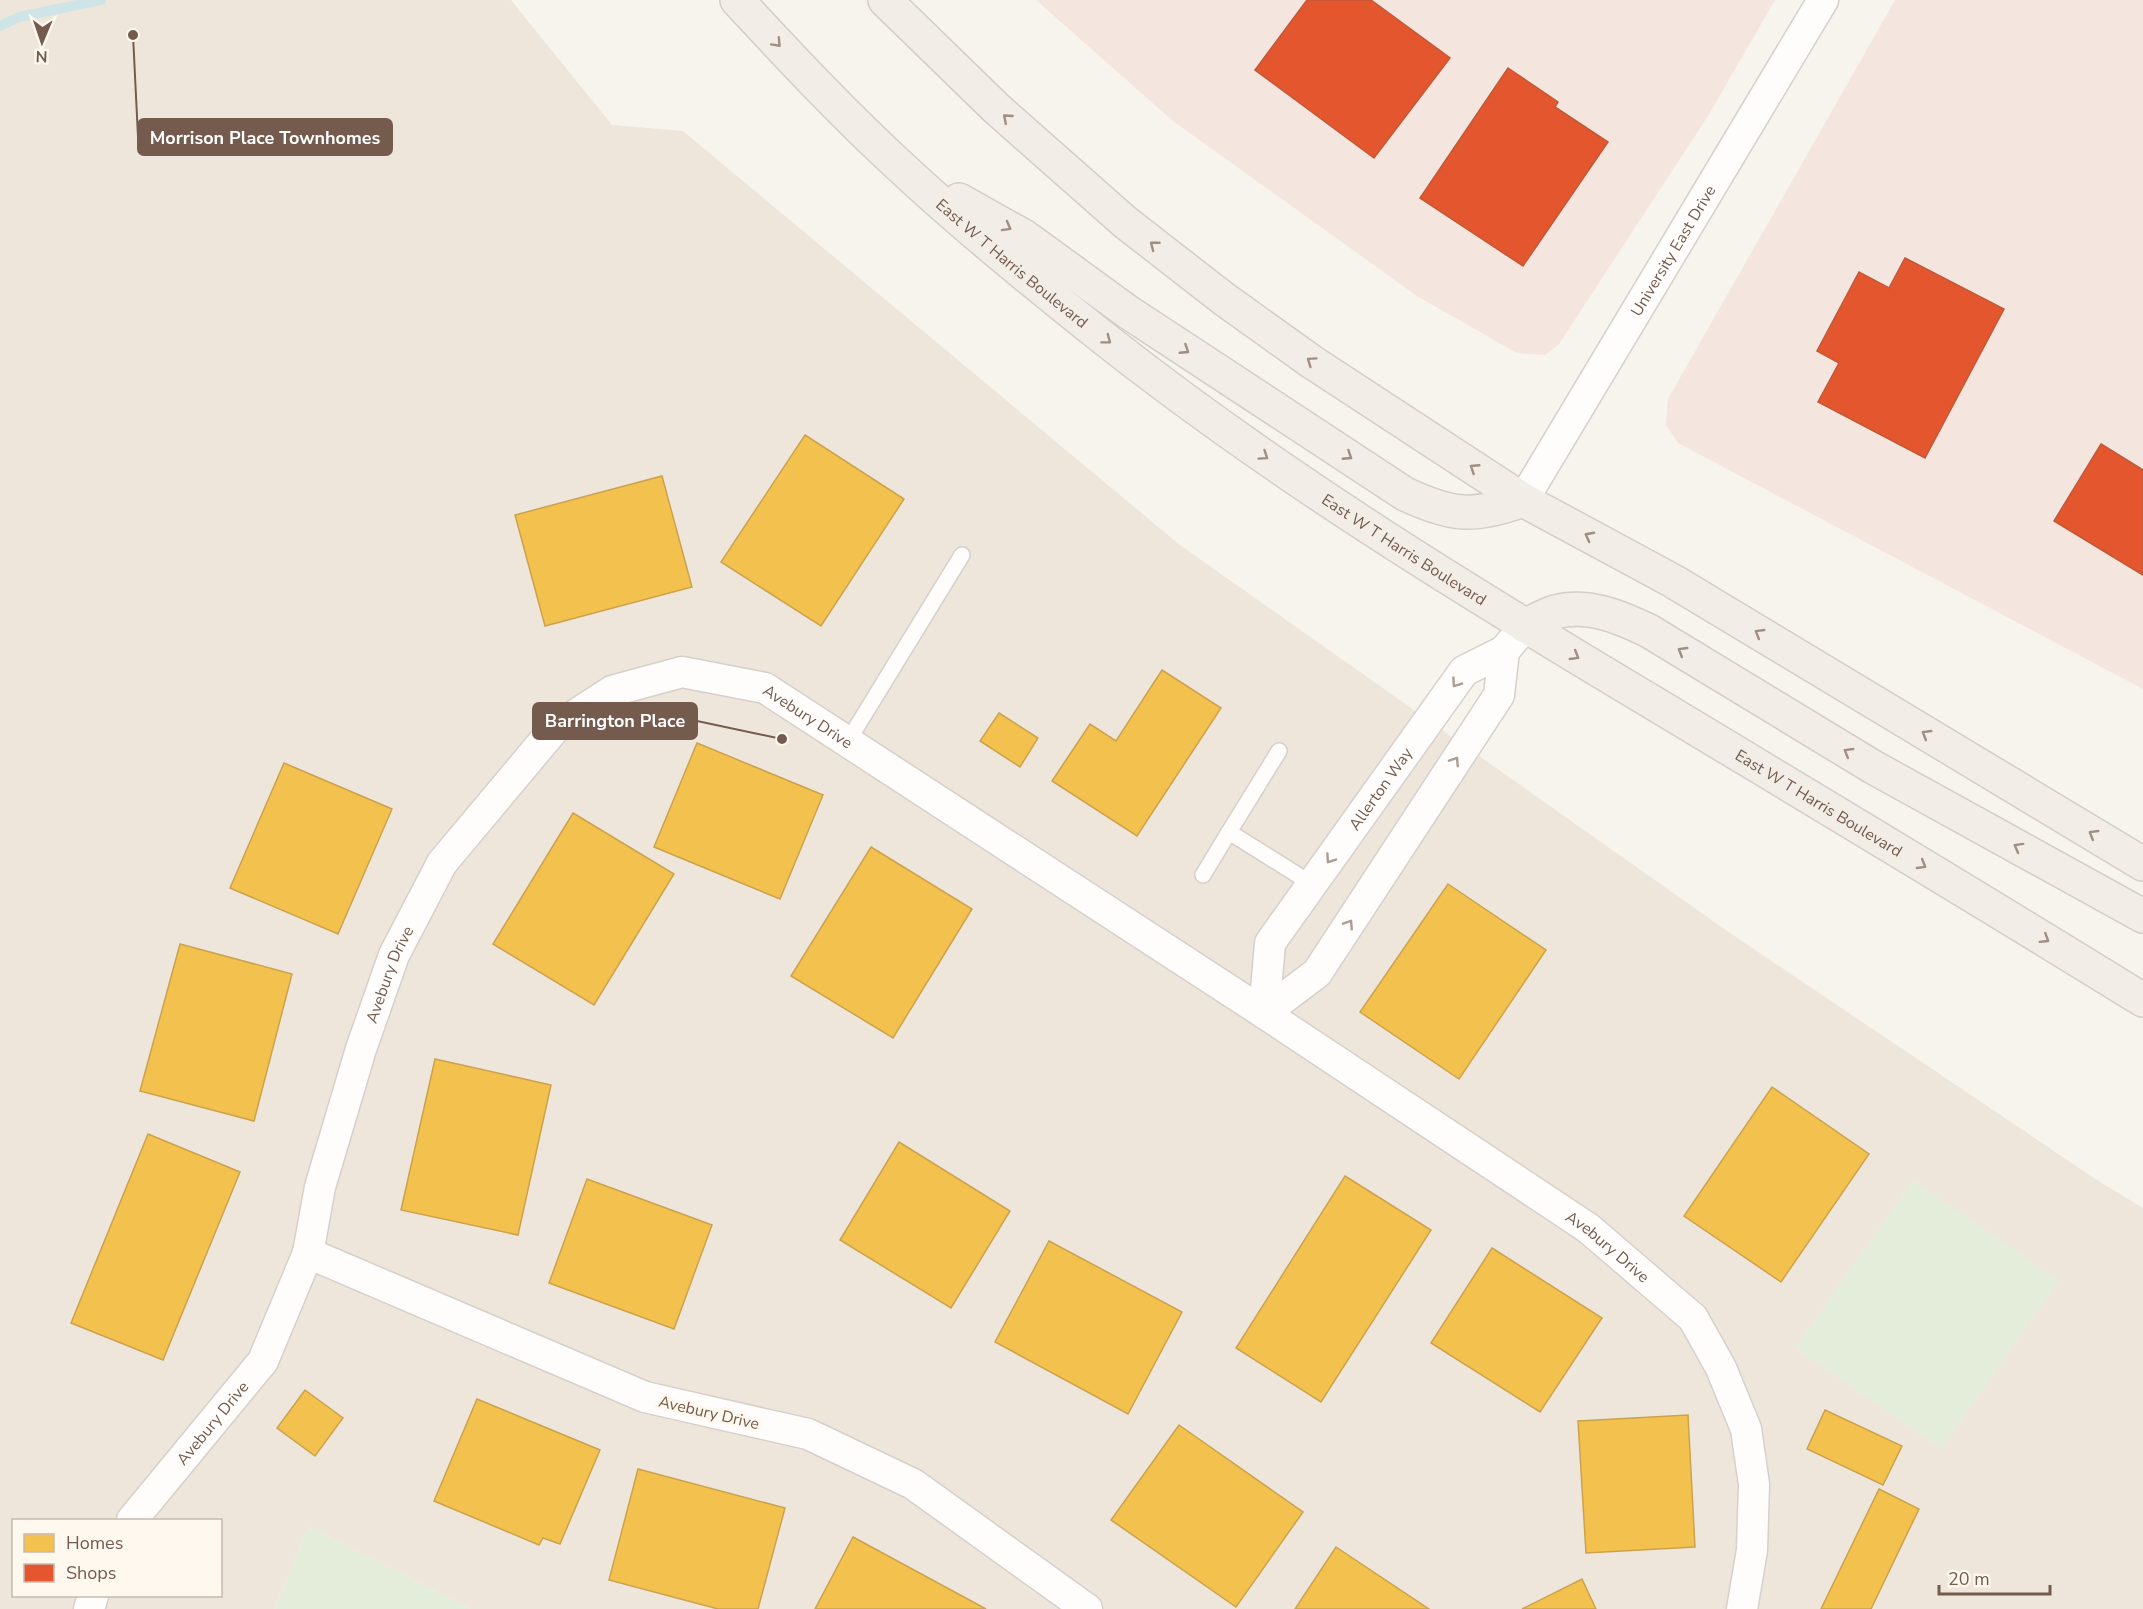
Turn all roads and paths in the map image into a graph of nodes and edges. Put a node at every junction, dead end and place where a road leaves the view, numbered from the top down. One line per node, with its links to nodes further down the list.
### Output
1 (737, 0): 4 (main road, East W T Harris Boulevard, one-way to 4)
2 (885, 0): 5 (main road, one-way to 2)
3 (1823, 0): 5 (street, University East Drive)
4 (901, 168): 5 (main road, one-way to 5); 7 (main road, East W T Harris Boulevard, one-way to 7)
5 (1523, 500): 12 (main road, one-way to 5)
6 (962, 555): 9 (lane)
7 (1525, 626): 8 (street, Allerton Way); 15 (main road, one-way to 7); 16 (main road, East W T Harris Boulevard, one-way to 16)
8 (1504, 651): 14 (street, Allerton Way, one-way to 14); 17 (street, one-way to 8)
9 (848, 741): 17 (street, Avebury Drive); 18 (street, Avebury Drive)
10 (1279, 751): 11 (lane)
11 (1229, 832): 13 (lane); 14 (lane)
12 (2143, 864)
13 (1203, 875)
14 (1312, 884): 17 (street, Allerton Way)
15 (2143, 916)
16 (2143, 1000)
17 (1264, 1013): 21 (street, Avebury Drive)
18 (308, 1253): 19 (street, Avebury Drive); 20 (street, Avebury Drive)
19 (134, 1519)
20 (1087, 1609)
21 (1742, 1609)

